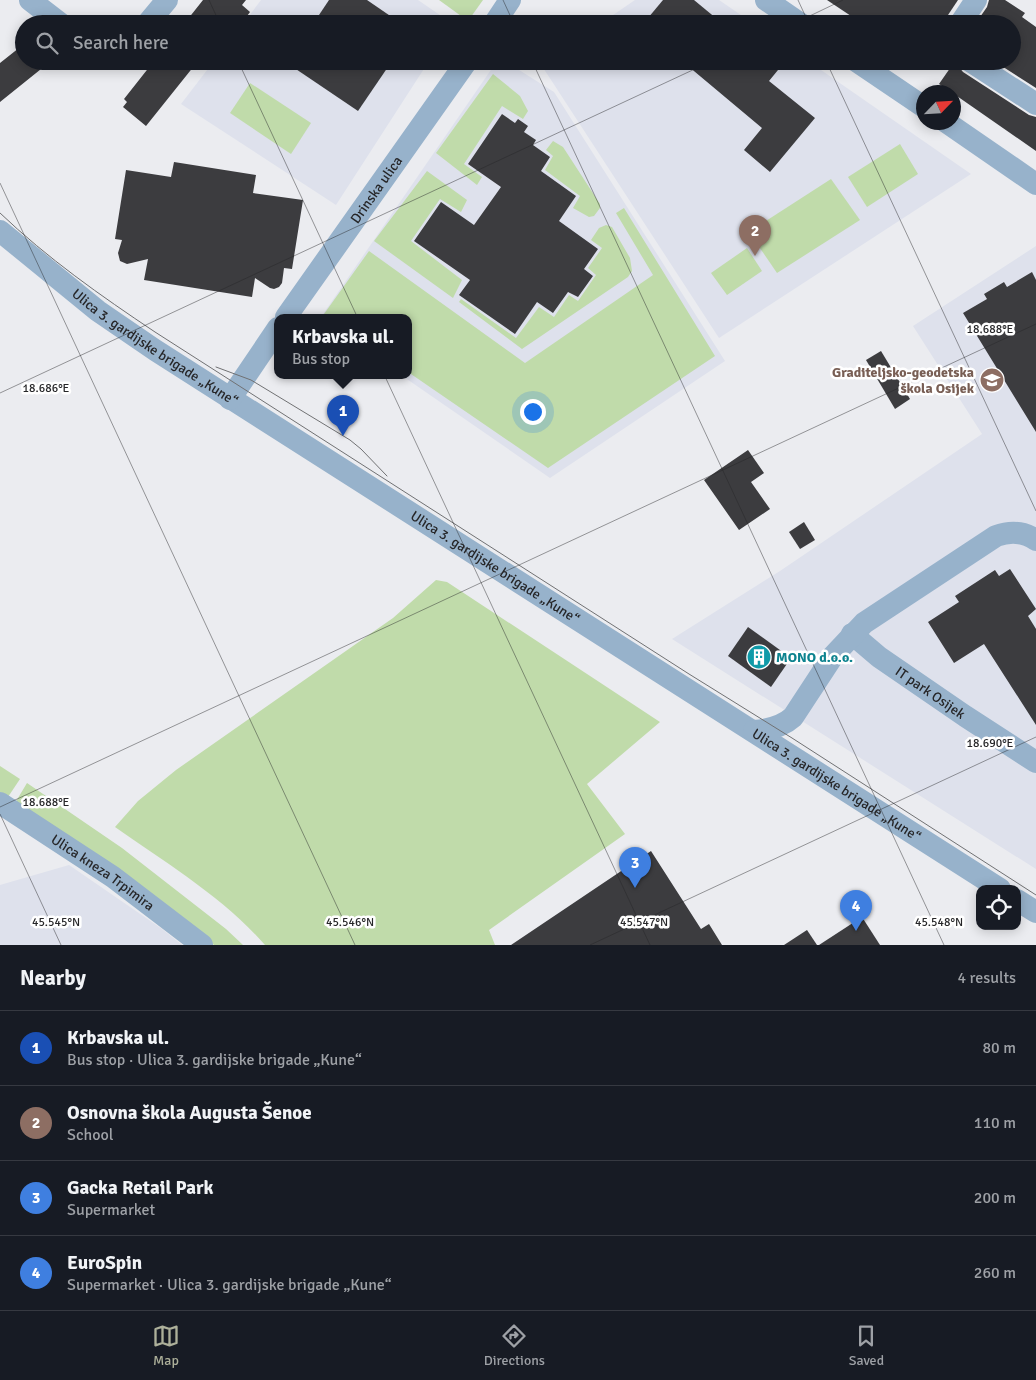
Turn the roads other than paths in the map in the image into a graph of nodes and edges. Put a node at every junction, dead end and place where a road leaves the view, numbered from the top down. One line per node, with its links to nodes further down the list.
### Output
1 (30, 0): 6 (street)
2 (167, 0): 7 (street)
3 (510, 0): 8 (street)
4 (766, 0): 9 (street)
5 (976, 0): 10 (street)
6 (49, 15)
7 (154, 15)
8 (500, 15)
9 (788, 15)
10 (966, 15)
11 (462, 70): 19 (street, Drinska ulica)
12 (869, 70): 14 (street)
13 (984, 70): 15 (street)
14 (916, 102)
15 (1036, 104)
16 (958, 130): 17 (street)
17 (1036, 184)
18 (0, 232): 21 (street, Ulica 3. gardijske brigade „Kune“)
19 (288, 314)
20 (274, 334): 21 (street)
21 (230, 399): 25 (street, Ulica 3. gardijske brigade „Kune“)
22 (1036, 540): 23 (street)
23 (852, 634): 24 (street); 27 (street, IT park Osijek)
24 (793, 717): 25 (street); 26 (street)
25 (754, 731): 26 (street, Ulica 3. gardijske brigade „Kune“)
26 (799, 760): 29 (street, Ulica 3. gardijske brigade „Kune“)
27 (1036, 762)
28 (0, 803): 32 (street, Ulica kneza Trpimira)
29 (994, 885)
30 (1021, 903): 31 (street)
31 (1036, 912)
32 (202, 945)

